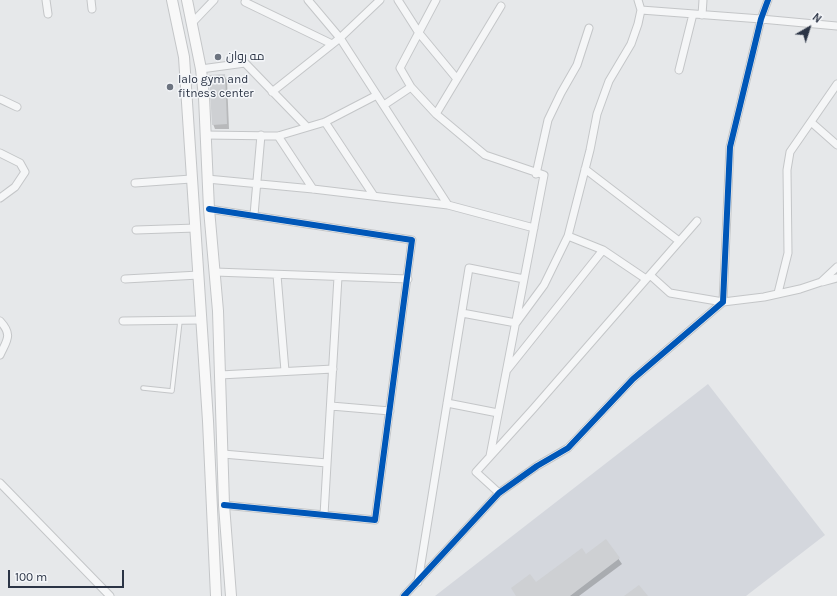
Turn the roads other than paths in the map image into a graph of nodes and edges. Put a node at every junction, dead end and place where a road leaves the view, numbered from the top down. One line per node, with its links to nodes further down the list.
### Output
1 (46, 0): 17 (street)
2 (91, 0): 15 (street)
3 (172, 0): 49 (main road)
4 (187, 0): 21 (main road)
5 (214, 0): 21 (street)
6 (308, 0): 25 (street)
7 (380, 0): 25 (street)
8 (398, 0): 24 (street)
9 (436, 0): 24 (street)
10 (638, 0): 16 (street)
11 (703, 0): 19 (street)
12 (768, 0): 20 (street)
13 (245, 2): 26 (street)
14 (501, 6): 29 (street)
15 (92, 9)
16 (641, 10): 18 (street); 46 (street)
17 (48, 14)
18 (693, 14): 19 (street); 28 (street)
19 (702, 15): 20 (street)
20 (761, 19): 22 (street); 77 (street)
21 (192, 23): 27 (main road)
22 (837, 26)
23 (589, 28): 47 (street)
24 (418, 33): 29 (street); 31 (street)
25 (340, 38): 26 (street); 33 (street)
26 (332, 44): 32 (street)
27 (201, 69): 32 (street); 41 (main road)
28 (679, 70)
29 (457, 79): 37 (street)
30 (837, 84): 39 (street)
31 (411, 87): 35 (street); 37 (street)
32 (272, 92): 40 (street)
33 (377, 95): 35 (street); 38 (street)
34 (0, 99): 36 (street)
35 (384, 105): 55 (street)
36 (17, 107)
37 (436, 114): 47 (street)
38 (325, 122): 40 (street); 53 (street)
39 (811, 122): 44 (street); 76 (street)
40 (307, 127): 43 (street)
41 (205, 134): 42 (street); 48 (main road)
42 (261, 135): 43 (street); 51 (street)
43 (278, 136): 52 (street)
44 (837, 145)
45 (0, 153): 54 (street)
46 (585, 169): 62 (street); 63 (street)
47 (536, 174): 60 (street)
48 (208, 178): 51 (street); 56 (main road)
49 (191, 179): 50 (street); 59 (main road)
50 (135, 184)
51 (257, 184): 52 (street); 57 (street)
52 (313, 189): 53 (street)
53 (374, 196): 55 (street)
54 (0, 198)
55 (448, 205): 60 (street)
56 (209, 209): 57 (street); 66 (main road)
57 (254, 215): 73 (street)
58 (697, 221): 63 (street)
59 (196, 228): 61 (street); 67 (main road)
60 (534, 228): 74 (street)
61 (136, 230)
62 (568, 236): 64 (street); 83 (street)
63 (679, 241): 70 (street)
64 (603, 250): 70 (street); 86 (street)
65 (837, 267): 75 (street)
66 (215, 272): 68 (street); 88 (main road)
67 (199, 274): 72 (street); 80 (main road)
68 (277, 275): 69 (street); 87 (street)
69 (338, 277): 73 (street); 85 (street)
70 (648, 277): 77 (street); 97 (street)
71 (837, 278): 75 (street)
72 (125, 279)
73 (408, 279): 92 (street)
74 (524, 279): 78 (street); 83 (street)
75 (821, 282): 76 (street)
76 (778, 294): 77 (street)
77 (723, 302): 100 (street)
78 (462, 313): 83 (street); 90 (street)
79 (180, 320): 80 (street); 82 (street); 89 (lane)
80 (202, 320): 94 (main road)
81 (0, 321): 84 (street)
82 (123, 321)
83 (516, 323): 86 (street)
84 (0, 355)
85 (333, 368): 87 (street); 91 (street)
86 (506, 370): 93 (street)
87 (284, 371): 88 (street)
88 (220, 375): 95 (main road)
89 (143, 388)
90 (447, 403): 93 (street); 103 (street)
91 (331, 406): 92 (street); 98 (street)
92 (390, 411): 102 (street)
93 (498, 413): 97 (street)
94 (208, 421): 95 (main road); 105 (main road)
95 (222, 421): 96 (main road)
96 (223, 454): 98 (street); 101 (main road)
97 (490, 456): 100 (street)
98 (327, 463): 102 (street)
99 (0, 483): 104 (street)
100 (499, 493): 103 (street)
101 (224, 505): 102 (street); 106 (main road)
102 (324, 515)
103 (418, 582): 107 (street)
104 (110, 596)
105 (216, 596)
106 (231, 596)
107 (404, 596)

